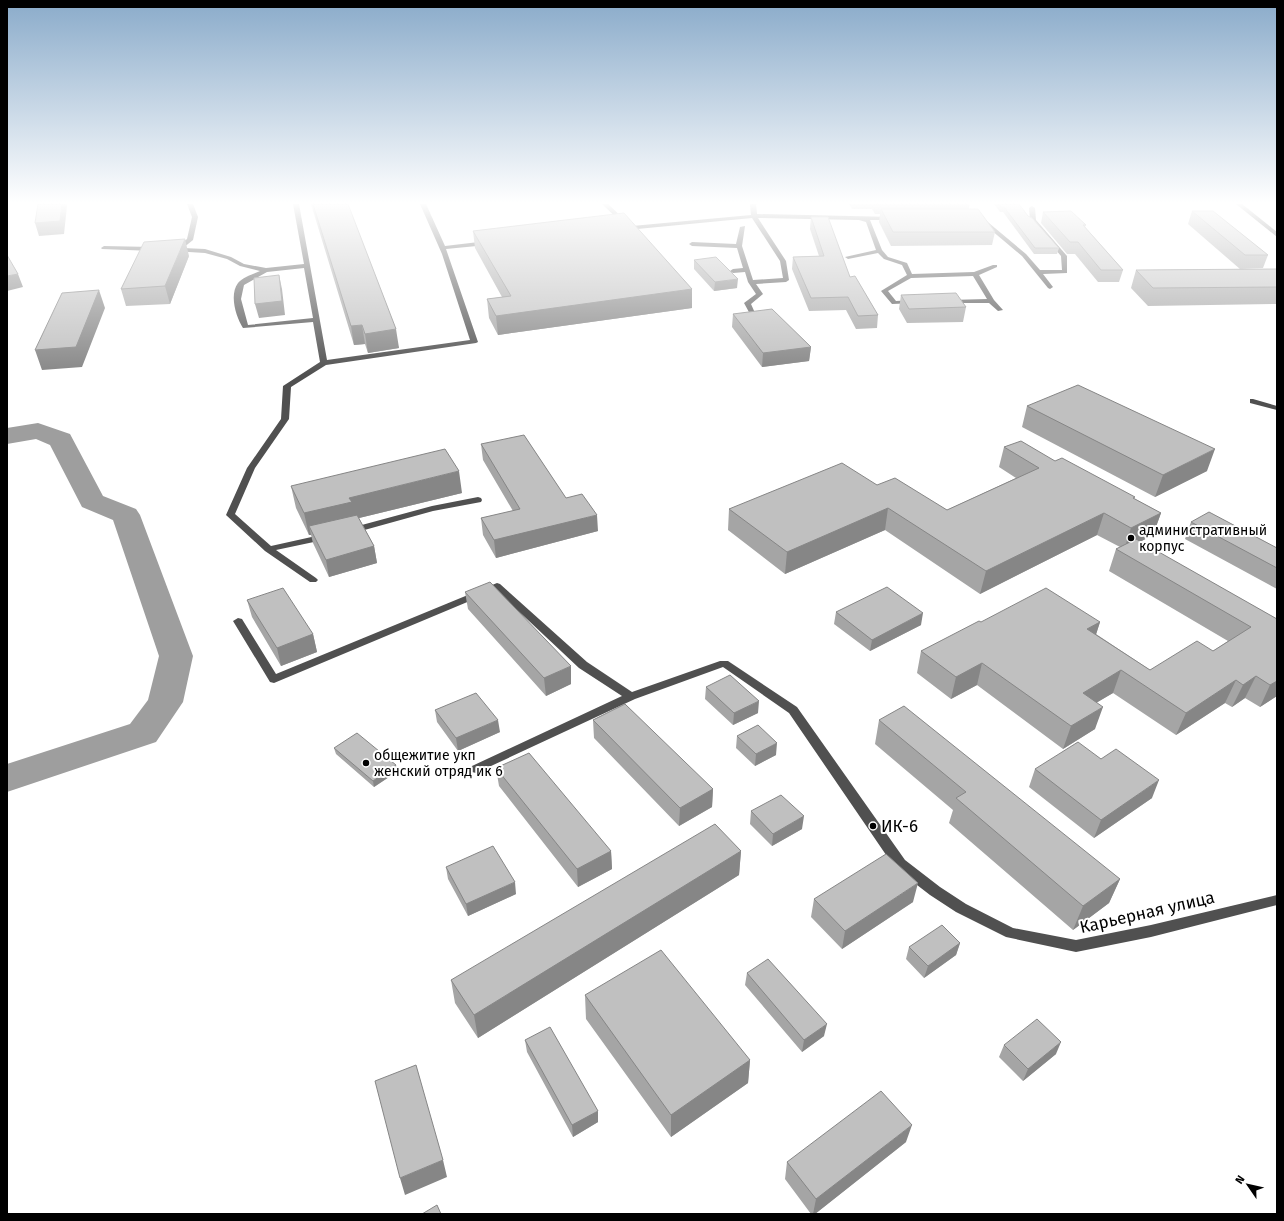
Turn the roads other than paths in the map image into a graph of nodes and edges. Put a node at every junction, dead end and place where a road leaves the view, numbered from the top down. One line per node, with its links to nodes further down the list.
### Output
1 (235, 261): 11 (street)
2 (306, 261): 9 (street)
3 (446, 261): 25 (street)
4 (744, 261): 12 (street)
5 (782, 261): 17 (street)
6 (895, 261): 16 (street)
7 (1029, 261): 14 (street)
8 (1064, 261): 14 (street)
9 (307, 266): 11 (street); 24 (street)
10 (995, 266): 15 (street)
11 (266, 270): 24 (street)
12 (747, 270): 13 (street); 17 (street)
13 (733, 271)
14 (1038, 272): 18 (street)
15 (976, 274): 16 (street); 19 (street)
16 (910, 276): 20 (street)
17 (752, 282): 23 (street)
18 (1050, 287)
19 (991, 301): 21 (street); 22 (street)
20 (924, 302)
21 (939, 302)
22 (1000, 310)
23 (752, 313)
24 (317, 320): 25 (street)
25 (324, 363): 29 (street)
26 (1253, 401): 27 (street)
27 (1277, 408)
28 (478, 500): 29 (street)
29 (268, 549): 30 (street)
30 (312, 580)
31 (238, 621): 32 (street)
32 (631, 696): 33 (street); 34 (street, Карьерная улица)
33 (476, 769)
34 (1277, 900)

